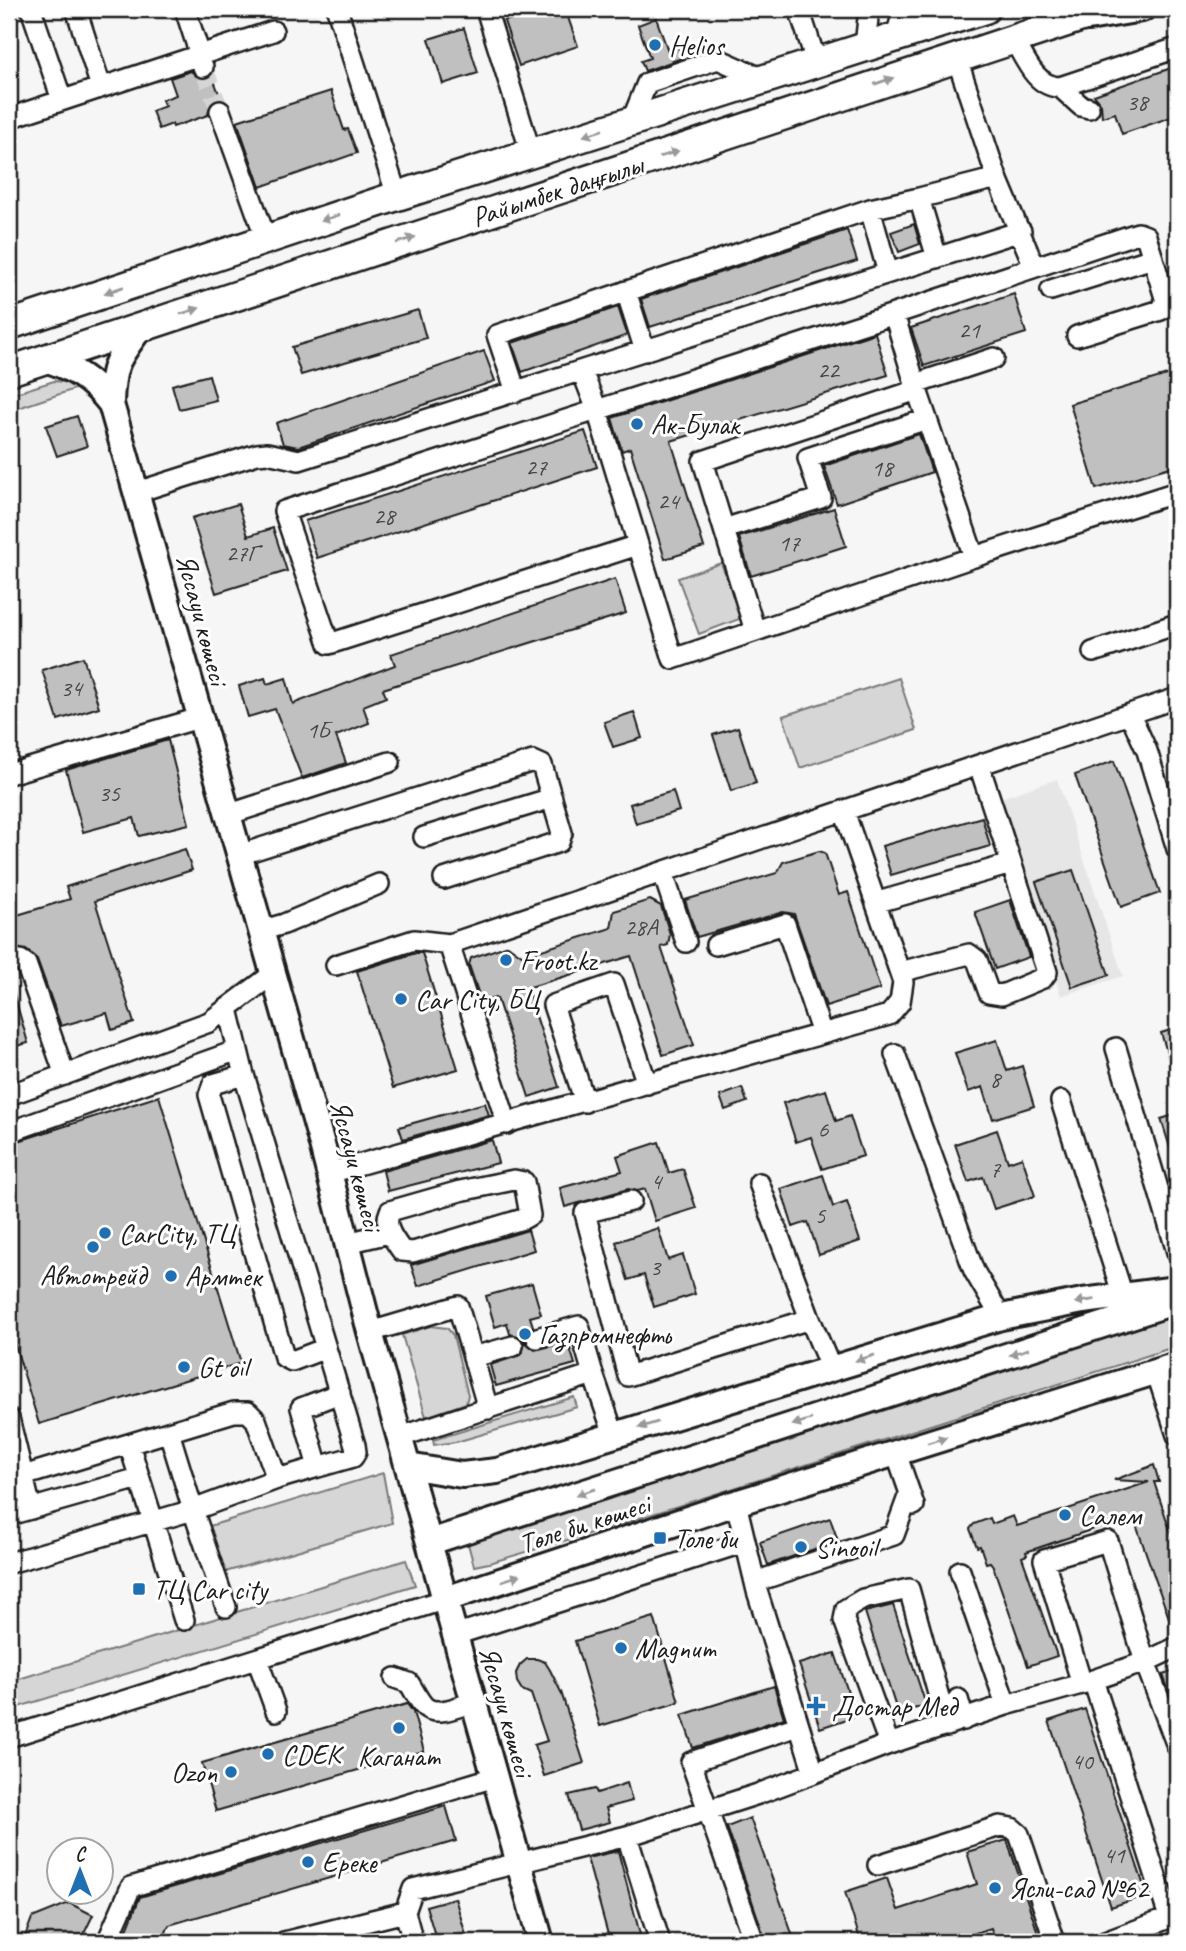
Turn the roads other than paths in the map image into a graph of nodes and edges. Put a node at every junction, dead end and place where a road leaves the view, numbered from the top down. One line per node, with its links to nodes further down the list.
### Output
1 (32, 9): 23 (street)
2 (76, 9): 21 (street)
3 (186, 9): 19 (street)
4 (337, 9): 29 (street)
5 (486, 9): 27 (street)
6 (799, 9): 20 (street)
7 (869, 9): 16 (street)
8 (904, 9): 14 (street)
9 (985, 9): 14 (highway, Райымбек даңғылы)
10 (1106, 9): 12 (highway, Райымбек даңғылы)
11 (1142, 9): 12 (main road)
12 (1066, 21): 15 (highway, Райымбек даңғылы)
13 (273, 32): 19 (street)
14 (896, 36): 16 (highway, Райымбек даңғылы)
15 (1013, 38): 18 (highway, Райымбек даңғылы); 22 (street)
16 (864, 46): 20 (highway, Райымбек даңғылы)
17 (1177, 48): 22 (street)
18 (956, 56): 28 (street); 44 (highway, Райымбек даңғылы, one-way to 18)
19 (202, 61): 21 (street)
20 (816, 61): 27 (highway, Райымбек даңғылы, one-way to 27)
21 (101, 87): 23 (street)
22 (1060, 88): 24 (street)
23 (62, 100): 26 (street)
24 (1089, 108)
25 (220, 111): 33 (street)
26 (9, 118)
27 (531, 153): 29 (highway, Райымбек даңғылы)
28 (997, 178): 30 (street); 32 (street)
29 (397, 196): 33 (highway, Райымбек даңғылы, one-way to 33)
30 (919, 198): 31 (street); 34 (street)
31 (870, 209): 37 (street); 39 (street)
32 (1021, 231): 34 (street); 36 (street)
33 (266, 239): 40 (highway, Райымбек даңғылы, one-way to 40)
34 (937, 258): 37 (street)
35 (1153, 258): 36 (street); 38 (street); 45 (street)
36 (1034, 266): 41 (street)
37 (888, 273): 46 (street)
38 (1051, 290)
39 (626, 291): 46 (street); 52 (street)
40 (78, 302): 42 (street); 43 (highway, Райымбек даңғылы)
41 (894, 314): 51 (street); 54 (street)
42 (9, 317)
43 (9, 325)
44 (139, 328): 48 (highway, Райымбек даңғылы); 53 (main road)
45 (1077, 335)
46 (645, 351): 50 (street)
47 (993, 358): 51 (street)
48 (45, 359): 49 (highway, Райымбек даңғылы); 53 (main road)
49 (9, 371)
50 (582, 371): 52 (street); 54 (street)
51 (916, 387): 55 (street); 58 (street)
52 (516, 392): 56 (street)
53 (111, 404): 56 (main road, Яссауи көшесі)
54 (597, 410): 59 (street); 59 (street)
55 (927, 419): 58 (street); 60 (street)
56 (136, 492): 66 (main road, Яссауи көшесі)
57 (1177, 492): 60 (street)
58 (724, 529): 62 (street)
59 (638, 545): 62 (street)
60 (974, 557): 62 (street)
61 (1177, 624): 63 (street)
62 (755, 631)
63 (1093, 652)
64 (1177, 698): 65 (street)
65 (1130, 714): 68 (street); 74 (street)
66 (199, 718): 69 (street); 72 (main road, Яссауи көшесі)
67 (390, 762): 72 (street)
68 (979, 765): 71 (street); 76 (street)
69 (9, 774)
70 (552, 798): 73 (street); 75 (street); 78 (street)
71 (844, 811): 77 (street); 80 (street)
72 (227, 815): 75 (main road, Яссауи көшесі)
73 (424, 837)
74 (1177, 849)
75 (239, 855): 81 (main road, Яссауи көшесі)
76 (1011, 864): 80 (street); 87 (street)
77 (663, 873): 82 (street); 83 (street)
78 (444, 879)
79 (379, 884): 81 (street)
80 (878, 902): 87 (street)
81 (260, 931): 88 (main road, Яссауи көшесі)
82 (686, 942)
83 (449, 944): 86 (street); 100 (street)
84 (716, 945): 90 (street)
85 (9, 960): 94 (street)
86 (336, 965)
87 (900, 972): 90 (street)
88 (273, 974): 89 (street); 102 (main road, Яссауи көшесі)
89 (228, 1009): 92 (street); 94 (street)
90 (822, 1034): 96 (street)
91 (1116, 1048): 107 (street)
92 (238, 1050): 95 (street); 101 (street)
93 (895, 1054): 111 (street)
94 (65, 1075): 97 (street)
95 (244, 1075): 116 (street); 116 (street)
96 (648, 1084): 99 (street); 99 (street)
97 (9, 1095)
98 (1061, 1101): 109 (street)
99 (585, 1102): 100 (street)
100 (507, 1124): 102 (street)
101 (9, 1132)
102 (329, 1173): 106 (main road, Яссауи көшесі)
103 (759, 1183): 112 (street)
104 (631, 1201): 112 (street)
105 (389, 1233): 105 (street); 106 (street)
106 (347, 1243): 113 (main road, Яссауи көшесі)
107 (1177, 1251)
108 (1177, 1289): 109 (main road)
109 (1123, 1296): 111 (main road, one-way to 111)
110 (1177, 1301): 140 (main road, Төле би көшесі, one-way to 140)
111 (1001, 1317): 119 (main road, one-way to 119)
112 (810, 1319): 119 (street)
113 (370, 1332): 117 (street); 127 (main road, Яссауи көшесі)
114 (537, 1338): 120 (street)
115 (513, 1346): 117 (street)
116 (326, 1348): 121 (street)
117 (473, 1357): 122 (street)
118 (1167, 1368): 125 (street); 129 (main road, Төле би көшесі, one-way to 118)
119 (831, 1369): 126 (main road, one-way to 126)
120 (593, 1374): 122 (street); 126 (street)
121 (340, 1393): 131 (street); 131 (street)
122 (488, 1409): 127 (street)
123 (9, 1418): 132 (street)
124 (169, 1432): 128 (street); 134 (street); 137 (street)
125 (1177, 1434)
126 (614, 1435): 130 (main road)
127 (400, 1437): 130 (main road, Яссауи көшесі)
128 (129, 1444): 132 (street); 133 (street)
129 (896, 1453): 135 (main road, Төле би көшесі); 144 (street)
130 (408, 1466): 140 (main road, Яссауи көшесі)
131 (318, 1467): 134 (street)
132 (23, 1476): 136 (street)
133 (139, 1478): 136 (street); 139 (street)
134 (277, 1479): 137 (street)
135 (736, 1503): 141 (street); 145 (main road, Төле би көшесі, one-way to 135)
136 (31, 1508): 138 (street)
137 (193, 1510): 139 (street); 146 (street)
138 (9, 1515)
139 (152, 1520): 142 (street); 147 (street)
140 (430, 1542): 145 (main road, Яссауи көшесі)
141 (745, 1542): 144 (street); 148 (street)
142 (9, 1563)
143 (960, 1571): 157 (street)
144 (755, 1582): 160 (street)
145 (446, 1599): 148 (main road, Яссауи көшесі); 151 (street, Төле би көшесі)
146 (226, 1607)
147 (184, 1620)
148 (455, 1635): 156 (main road, Яссауи көшесі)
149 (1127, 1647): 152 (street)
150 (1177, 1647): 152 (street)
151 (257, 1658): 158 (street); 161 (street, Төле би көшесі)
152 (1139, 1664): 154 (street); 154 (street); 163 (street)
153 (396, 1678): 156 (street)
154 (1087, 1682): 157 (street); 171 (street)
155 (958, 1699): 159 (street)
156 (474, 1702): 165 (main road, Яссауи көшесі)
157 (1006, 1705): 159 (street)
158 (276, 1711)
159 (956, 1723): 162 (street); 162 (street)
160 (798, 1726): 164 (street); 166 (street)
161 (9, 1737)
162 (889, 1745): 164 (street)
163 (1177, 1746)
164 (814, 1773): 166 (street)
165 (495, 1776): 168 (main road, Яссауи көшесі); 172 (street)
166 (706, 1811): 167 (street); 177 (street)
167 (627, 1836): 168 (street); 176 (street)
168 (519, 1864): 170 (street); 175 (main road, Яссауи көшесі)
169 (878, 1864): 178 (street)
170 (405, 1912): 173 (street); 174 (street)
171 (1173, 1916): 179 (street)
172 (107, 1942)
173 (284, 1942)
174 (413, 1942)
175 (541, 1942)
176 (660, 1942)
177 (754, 1942)
178 (1055, 1942)
179 (1105, 1942)

